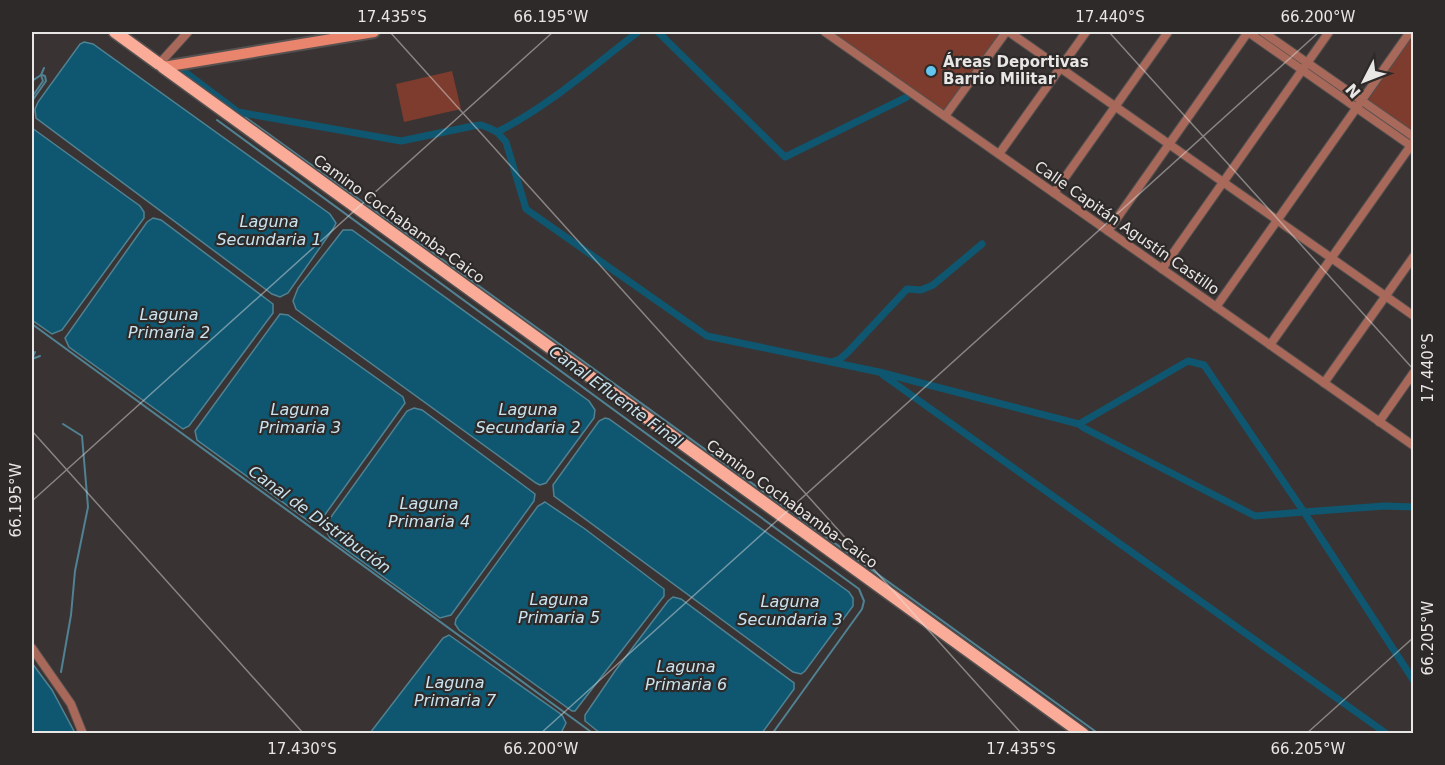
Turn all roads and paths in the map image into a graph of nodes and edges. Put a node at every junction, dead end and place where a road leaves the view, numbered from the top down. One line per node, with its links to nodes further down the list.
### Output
1 (115, 32): 12 (main road, Camino Cochabamba-Caico)
2 (188, 32): 12 (street)
3 (374, 32): 12 (main road)
4 (825, 32): 17 (street, Calle Capitán Agustín Castillo)
5 (1007, 32): 14 (street); 17 (street)
6 (1086, 32): 14 (street)
7 (1168, 32): 16 (street)
8 (1248, 32): 13 (street); 19 (street)
9 (1263, 32): 13 (street)
10 (1329, 32): 13 (street)
11 (1410, 32): 15 (street)
12 (161, 65): 38 (main road, Camino Cochabamba-Caico)
13 (1304, 66): 15 (street); 21 (street)
14 (1060, 68): 16 (street); 20 (street)
15 (1359, 104): 18 (street); 23 (street)
16 (1115, 106): 19 (street); 22 (street)
17 (945, 116): 20 (street, Calle Capitán Agustín Castillo)
18 (1413, 143): 26 (street)
19 (1168, 144): 21 (street); 24 (street)
20 (999, 154): 22 (street, Calle Capitán Agustín Castillo)
21 (1224, 183): 23 (street); 27 (street)
22 (1054, 193): 24 (street, Calle Capitán Agustín Castillo)
23 (1277, 220): 26 (street); 29 (street)
24 (1108, 231): 27 (street, Calle Capitán Agustín Castillo)
25 (1413, 256): 28 (street)
26 (1331, 258): 28 (street); 31 (street)
27 (1162, 269): 29 (street, Calle Capitán Agustín Castillo)
28 (1385, 296): 30 (street); 33 (street)
29 (1216, 307): 31 (street, Calle Capitán Agustín Castillo)
30 (1413, 316)
31 (1270, 345): 33 (street, Calle Capitán Agustín Castillo)
32 (1413, 372): 34 (street)
33 (1324, 383): 34 (street, Calle Capitán Agustín Castillo)
34 (1379, 422): 35 (street, Calle Capitán Agustín Castillo)
35 (1413, 446)
36 (32, 648): 37 (street)
37 (84, 734)
38 (1083, 734)

